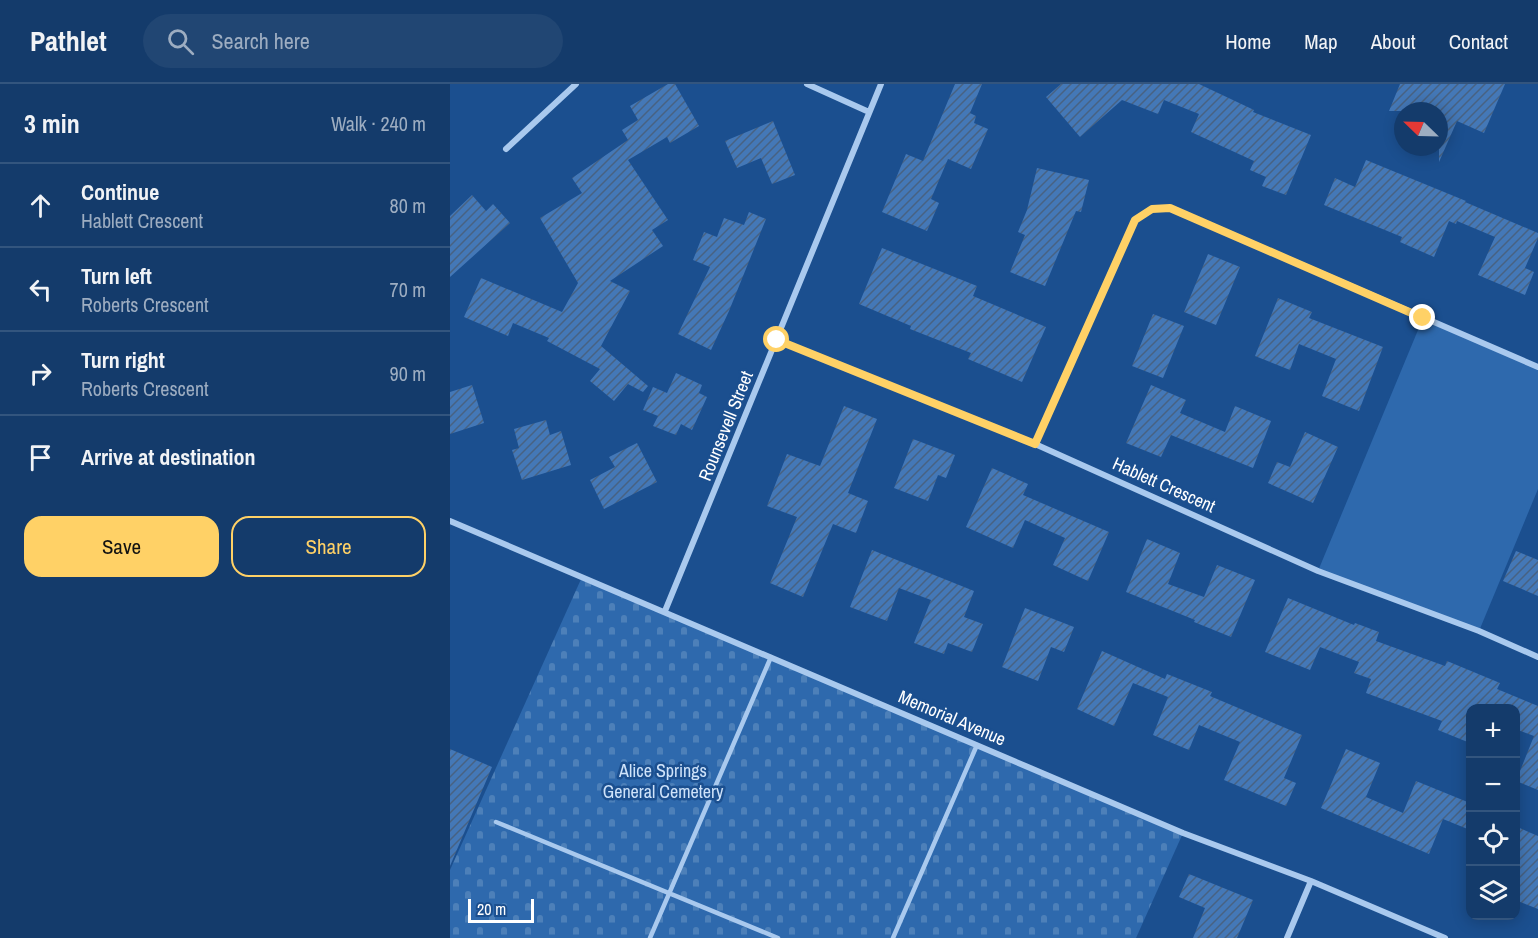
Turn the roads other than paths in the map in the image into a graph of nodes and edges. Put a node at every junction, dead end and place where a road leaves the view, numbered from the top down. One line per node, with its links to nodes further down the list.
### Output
1 (576, 84): 5 (street)
2 (807, 84): 4 (street)
3 (881, 84): 4 (street, Rounsevell Street)
4 (869, 112): 6 (street, Rounsevell Street)
5 (506, 148)
6 (777, 340): 8 (street, Hablett Crescent); 10 (street, Rounsevell Street)
7 (1538, 367): 8 (street)
8 (1035, 444): 12 (street, Hablett Crescent)
9 (450, 521): 10 (street, Memorial Avenue)
10 (665, 611): 11 (street, Memorial Avenue)
11 (771, 657): 13 (street, Memorial Avenue); 16 (lane)
12 (1538, 657)
13 (977, 745): 15 (street, Memorial Avenue); 19 (lane)
14 (496, 822): 16 (lane)
15 (1311, 881): 20 (street); 21 (street, Memorial Avenue)
16 (670, 893): 17 (lane); 18 (lane)
17 (650, 938)
18 (778, 938)
19 (893, 938)
20 (1287, 938)
21 (1445, 938)

